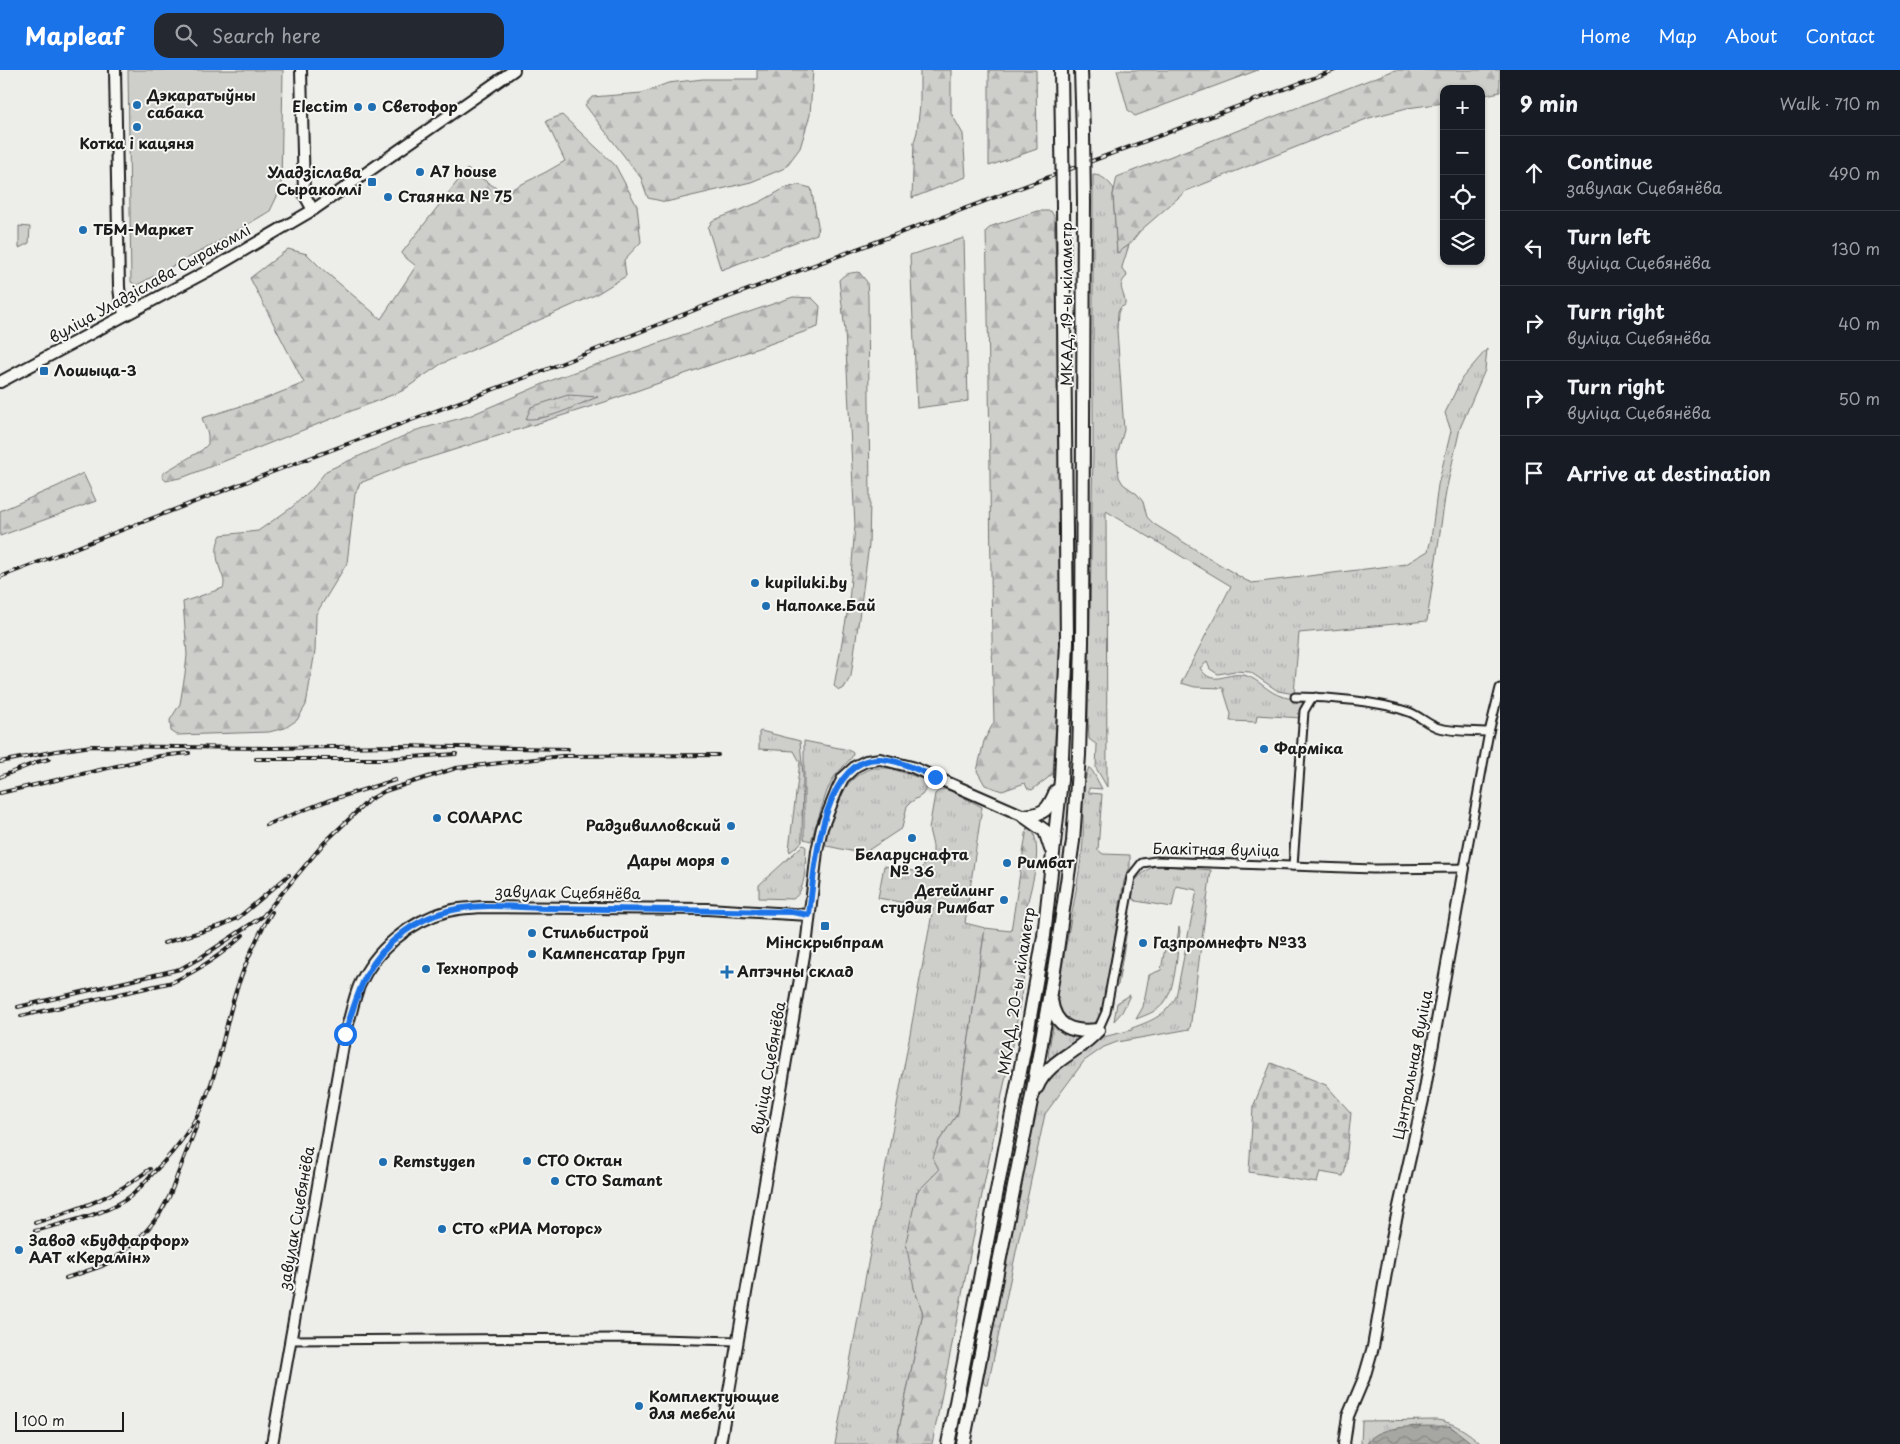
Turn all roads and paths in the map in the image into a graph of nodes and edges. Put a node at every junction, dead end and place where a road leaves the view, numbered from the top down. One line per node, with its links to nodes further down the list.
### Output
1 (115, 70): 7 (street)
2 (301, 70): 6 (street)
3 (514, 70): 6 (street, вуліца Уладзіслава Сыракомлі)
4 (1062, 70): 9 (highway, МКАД, 19-ы кіламетр, bridge)
5 (1081, 70): 10 (highway, МКАД, 19-ы кіламетр, bridge)
6 (313, 210): 7 (street, вуліца Уладзіслава Сыракомлі)
7 (125, 315): 8 (street, вуліца Уладзіслава Сыракомлі)
8 (0, 382)
9 (1067, 538): 15 (highway, МКАД, 20-ы кіламетр)
10 (1083, 538): 21 (highway, МКАД, 20-ы кіламетр)
11 (1500, 688): 14 (street, Цэнтральная вуліца)
12 (1295, 697): 13 (street)
13 (1317, 697): 14 (street); 17 (street)
14 (1489, 732): 18 (street, Цэнтральная вуліца)
15 (1061, 780): 16 (highway); 19 (highway, МКАД, 20-ы кіламетр)
16 (1024, 816): 19 (highway); 20 (street, вуліца Сцебянёва)
17 (1293, 866): 18 (street, Блакітная вуліца); 22 (street, Блакітная вуліца)
18 (1464, 868): 30 (street, Цэнтральная вуліца)
19 (1052, 869): 28 (highway, МКАД, 20-ы кіламетр)
20 (809, 915): 24 (street, завулак Сцебянёва); 25 (street, вуліца Сцебянёва)
21 (1050, 992): 22 (highway); 23 (highway, МКАД, 20-ы кіламетр)
22 (1098, 1030): 23 (highway)
23 (1031, 1101): 29 (highway, МКАД, 20-ы кіламетр)
24 (292, 1340): 25 (street); 26 (street, завулак Сцебянёва)
25 (738, 1341): 27 (street, вуліца Сцебянёва)
26 (272, 1444)
27 (720, 1444)
28 (948, 1444)
29 (963, 1444)
30 (1344, 1444)

